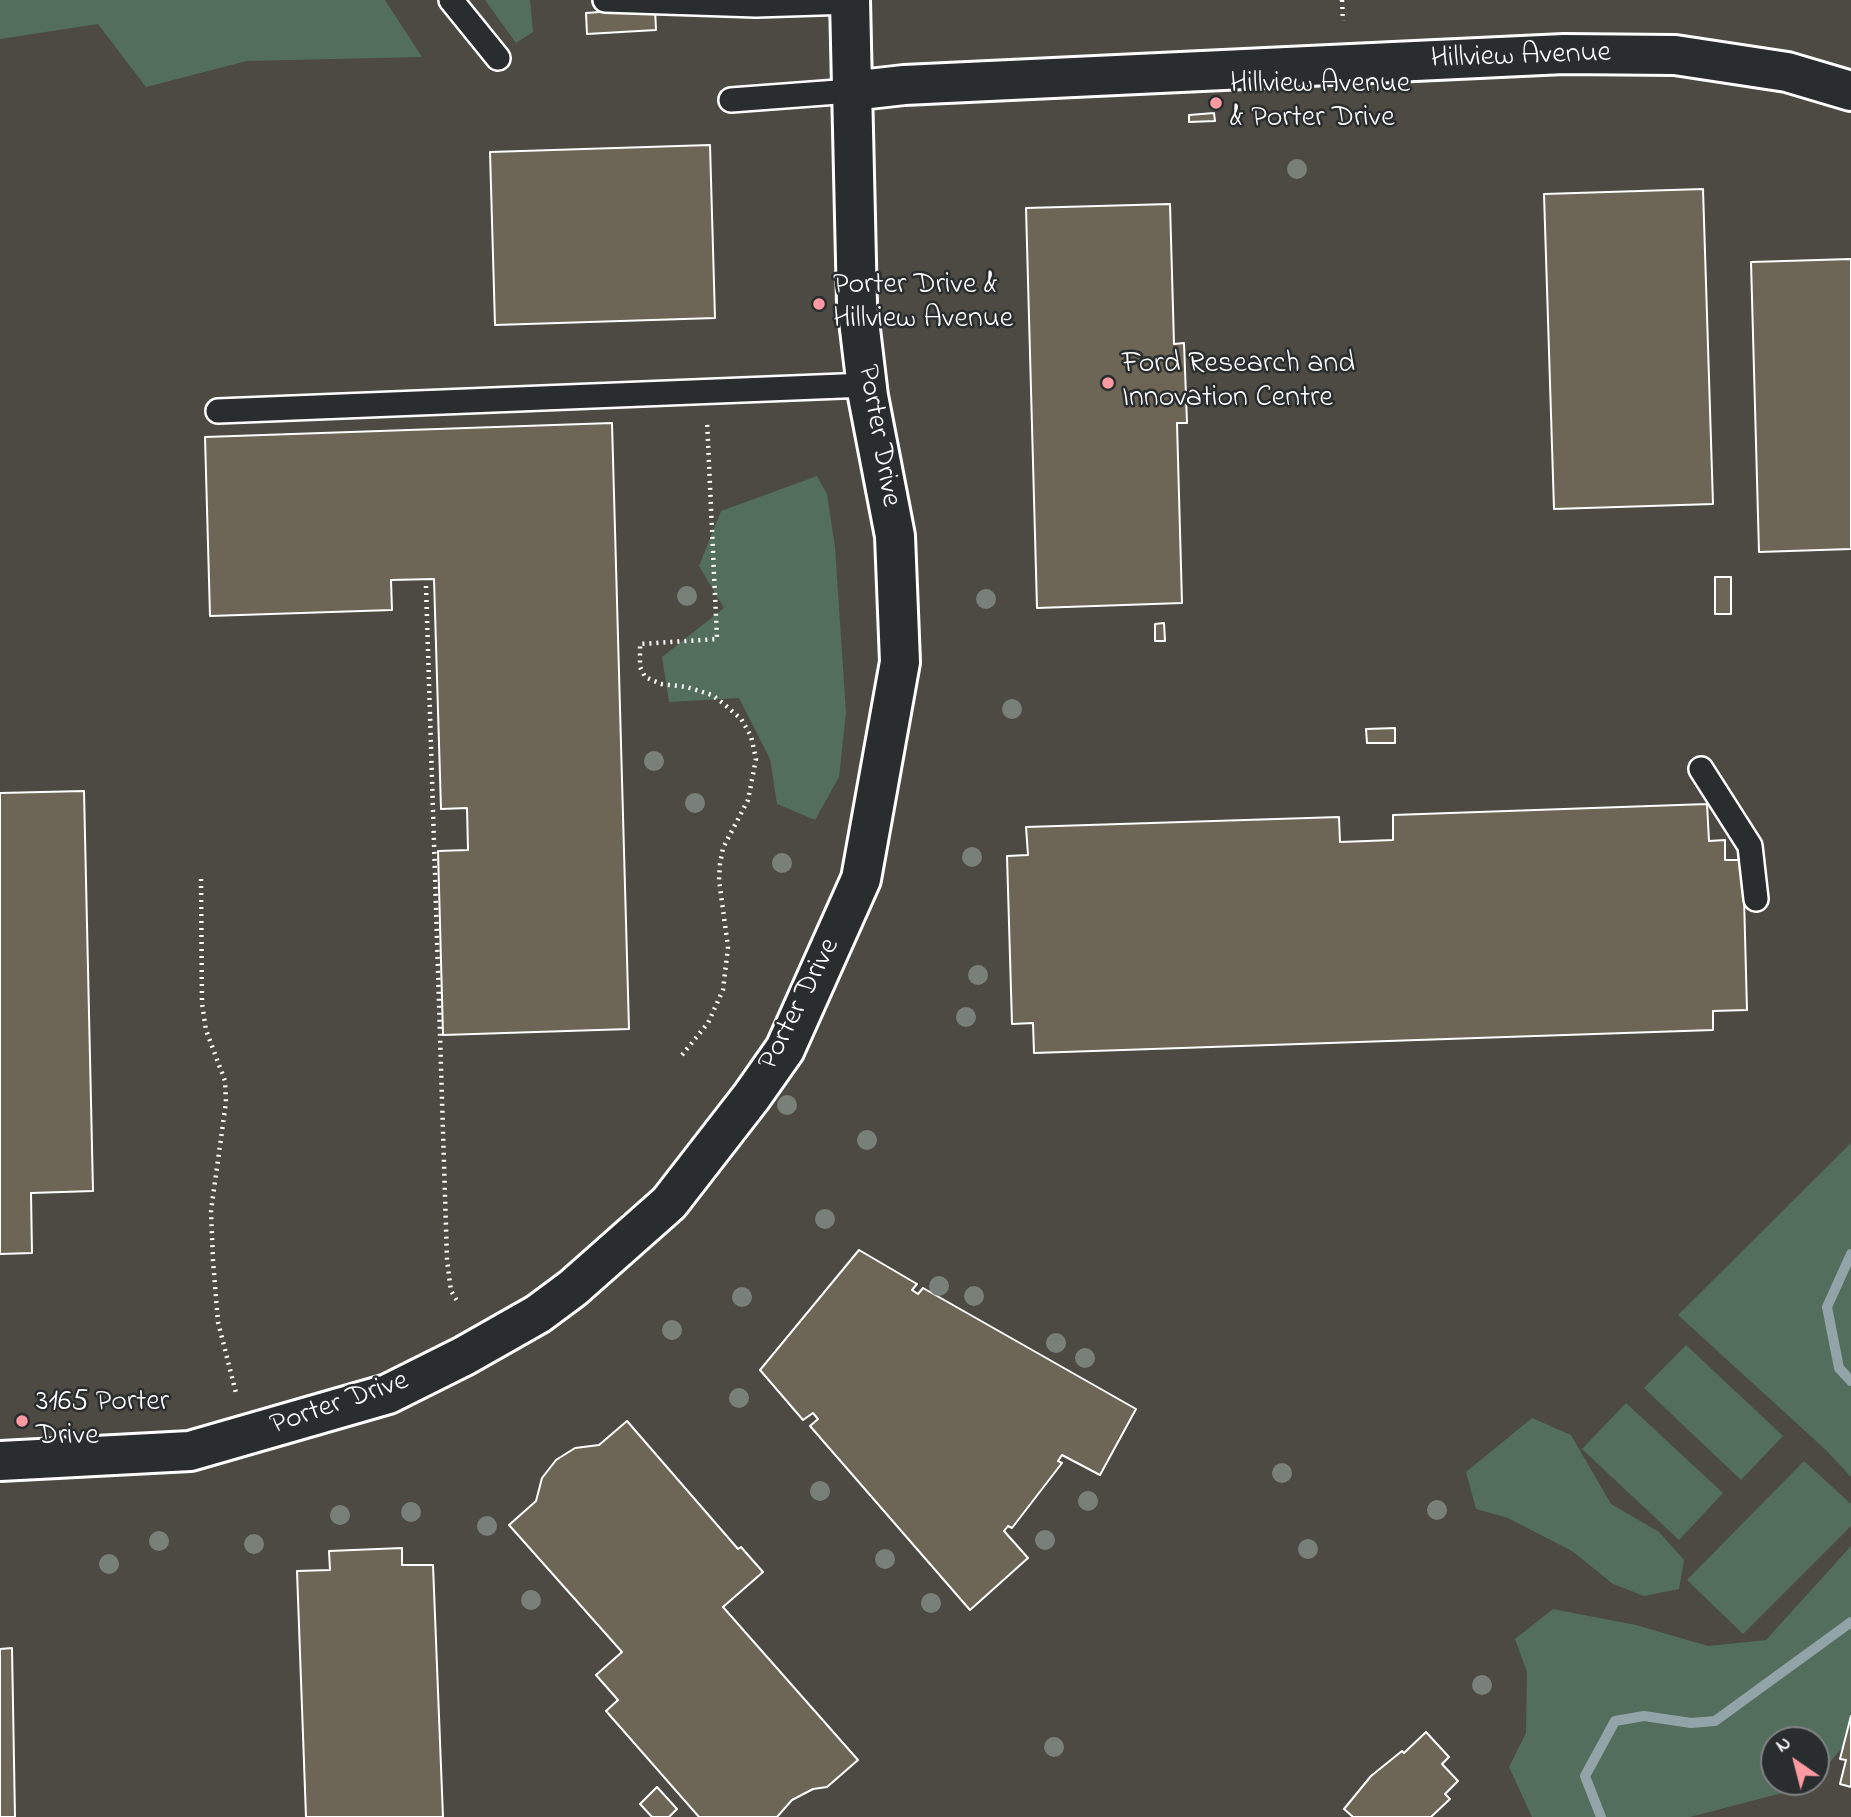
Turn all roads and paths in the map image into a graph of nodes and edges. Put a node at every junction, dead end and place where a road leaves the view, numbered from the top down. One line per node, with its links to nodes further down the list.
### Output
1 (452, 0): 6 (lane)
2 (605, 0): 4 (lane)
3 (1342, 0): 5 (path)
4 (850, 1): 7 (street, Porter Drive)
5 (1343, 21)
6 (498, 58)
7 (851, 91): 8 (street, Hillview Avenue); 9 (lane); 10 (street, Porter Drive)
8 (1851, 91)
9 (731, 100)
10 (866, 384): 11 (lane); 20 (street, Porter Drive)
11 (218, 411)
12 (707, 415): 17 (path)
13 (426, 586): 18 (path)
14 (1701, 769): 16 (lane)
15 (201, 879): 19 (path)
16 (1756, 900)
17 (682, 1055)
18 (459, 1304)
19 (236, 1393)
20 (0, 1461)

